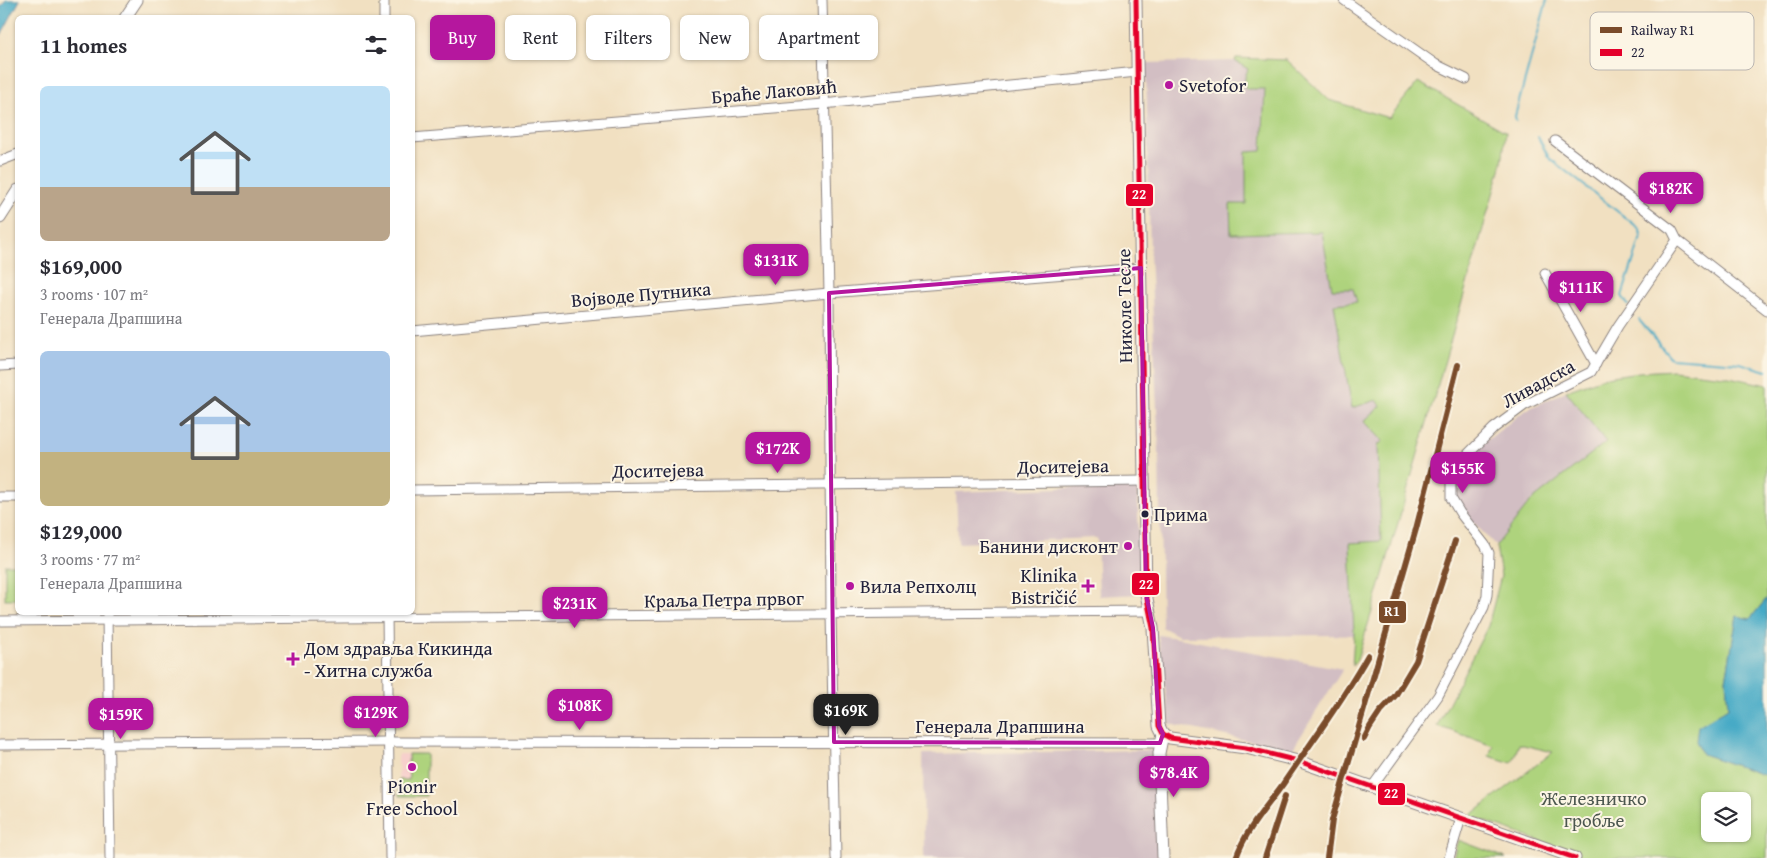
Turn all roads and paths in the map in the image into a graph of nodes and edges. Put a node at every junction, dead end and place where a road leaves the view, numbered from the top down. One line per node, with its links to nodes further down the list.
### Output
1 (137, 0): 6 (main road)
2 (384, 0): 7 (street)
3 (822, 0): 10 (street)
4 (1136, 0): 8 (main road, Николе Тесле)
5 (1344, 0): 9 (street)
6 (127, 15)
7 (384, 15)
8 (1137, 72): 10 (street, Браће Лаковић); 18 (main road, Николе Тесле)
9 (1466, 79)
10 (823, 104): 11 (street, Браће Лаковић); 20 (street)
11 (415, 138)
12 (1556, 141): 17 (street)
13 (15, 155): 14 (street)
14 (0, 161)
15 (15, 195): 16 (main road)
16 (0, 218)
17 (1677, 240): 21 (street); 23 (street, Ливадска)
18 (1141, 268): 20 (street, Војводе Путника); 26 (main road, Николе Тесле)
19 (1545, 273): 23 (street)
20 (829, 293): 22 (street, Војводе Путника); 27 (street)
21 (1767, 310)
22 (415, 331)
23 (1596, 364): 42 (street, Ливадска)
24 (15, 365): 25 (street)
25 (0, 366)
26 (1144, 481): 27 (street, Доситејева); 31 (main road, Николе Тесле)
27 (830, 485): 28 (street, Доситејева); 32 (street)
28 (415, 490)
29 (15, 496): 30 (street)
30 (0, 497)
31 (1149, 611): 32 (street, Краља Петра првог); 37 (main road, Николе Тесле)
32 (831, 614): 34 (street, Краља Петра првог); 39 (street)
33 (387, 615): 35 (street, Краља Петра првог); 38 (street)
34 (415, 615)
35 (107, 617): 36 (street, Краља Петра првог); 40 (street)
36 (0, 622)
37 (1162, 738): 39 (street, Генерала Драпшина); 42 (main road); 47 (main road, Николе Тесле)
38 (388, 742): 39 (street, Генерала Драпшина); 40 (street, Генерала Драпшина); 45 (street)
39 (834, 742): 46 (street)
40 (109, 745): 41 (street, Генерала Драпшина); 44 (street)
41 (0, 746)
42 (1372, 786): 43 (main road)
43 (1462, 818): 48 (street); 49 (main road)
44 (110, 858)
45 (390, 858)
46 (836, 858)
47 (1163, 858)
48 (1449, 858)
49 (1575, 858)

